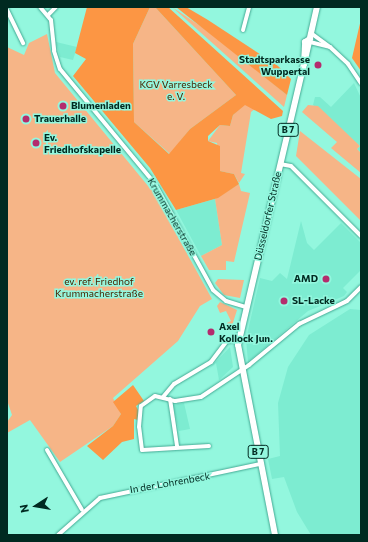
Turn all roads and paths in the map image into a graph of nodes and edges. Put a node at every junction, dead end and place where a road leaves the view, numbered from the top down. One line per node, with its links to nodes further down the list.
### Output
1 (40, 7): 6 (street)
2 (56, 7): 6 (street)
3 (249, 7): 7 (street)
4 (317, 7): 8 (main road, Düsseldorfer Straße / B 7)
5 (7, 10): 9 (street)
6 (49, 14): 15 (street, Krummacherstraße)
7 (243, 30)
8 (310, 38): 10 (street); 10 (street); 12 (main road, Düsseldorfer Straße / B 7)
9 (23, 43)
10 (330, 47): 11 (street)
11 (361, 83)
12 (280, 164): 13 (street); 15 (main road, Düsseldorfer Straße / B 7)
13 (361, 236)
14 (361, 287): 17 (street)
15 (246, 307): 16 (main road, Düsseldorfer Straße / B 7)
16 (239, 340): 17 (main road, Düsseldorfer Straße / B 7); 18 (street)
17 (241, 369): 19 (street); 23 (main road, Düsseldorfer Straße / B 7)
18 (163, 396): 19 (street); 20 (street)
19 (170, 399): 20 (street)
20 (177, 446): 21 (street)
21 (209, 446)
22 (48, 450): 24 (street)
23 (260, 464): 24 (street, In der Lohrenbeck); 26 (main road, Düsseldorfer Straße / B 7)
24 (82, 510): 25 (street, In der Lohrenbeck)
25 (58, 535)
26 (274, 535)

